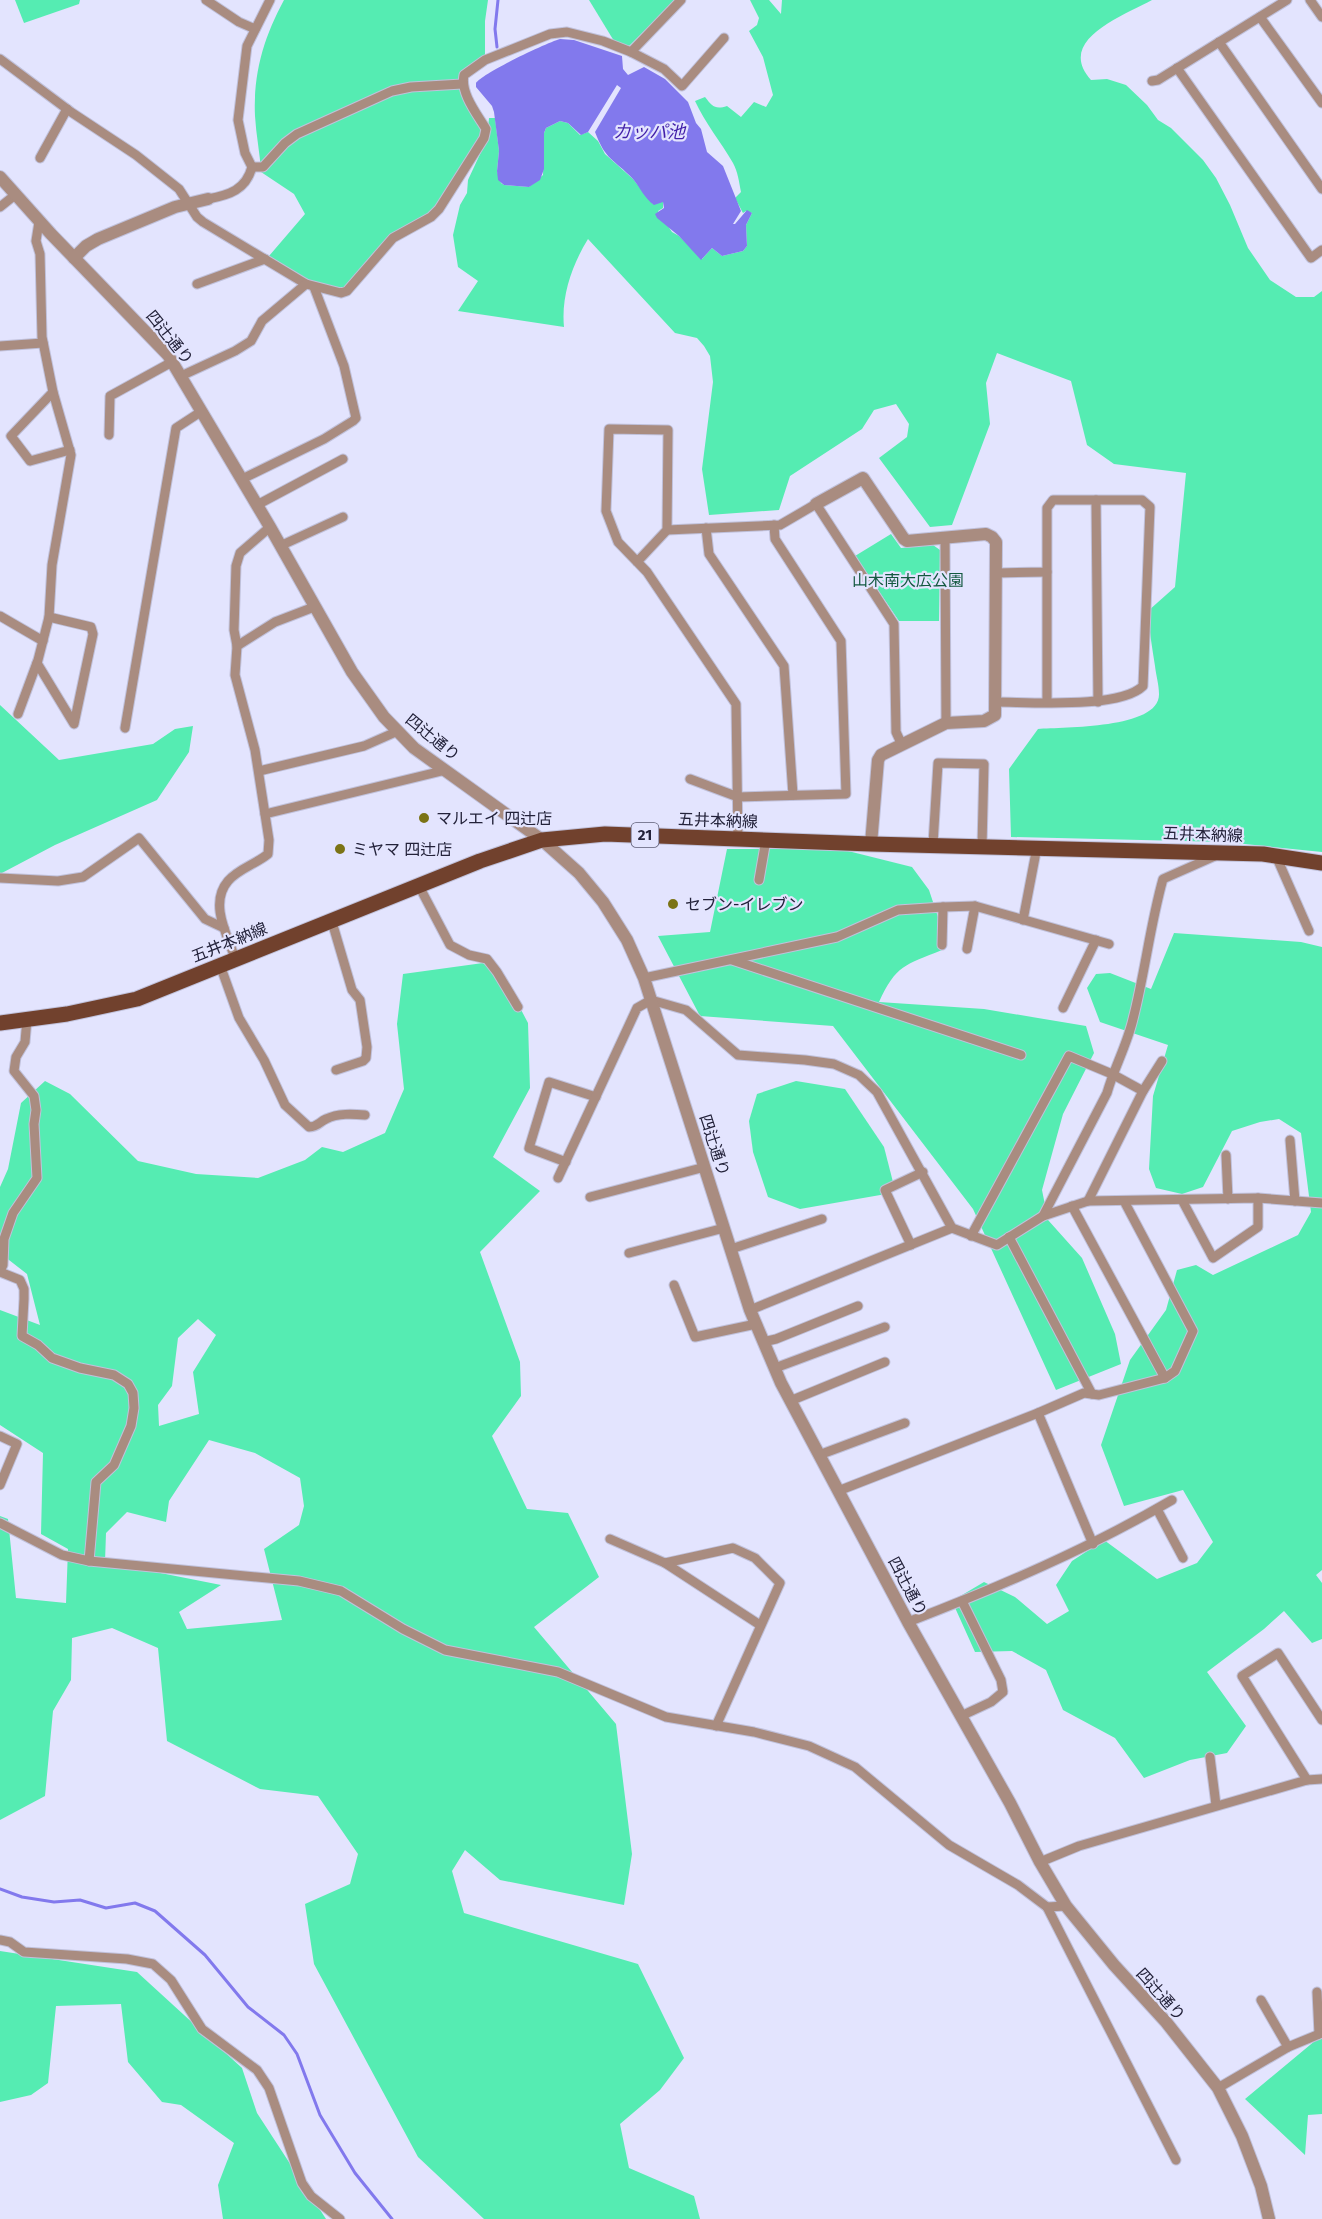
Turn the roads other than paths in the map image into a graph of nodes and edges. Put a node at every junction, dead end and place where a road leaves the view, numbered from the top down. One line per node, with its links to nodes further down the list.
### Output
1 (206, 0): 8 (street)
2 (270, 0): 8 (street)
3 (681, 0): 11 (street)
4 (1287, 0): 6 (street)
5 (1310, 0): 7 (street)
6 (1260, 17): 10 (street); 16 (street)
7 (1322, 17)
8 (255, 28): 19 (street)
9 (724, 38): 11 (street)
10 (1219, 42): 13 (street); 21 (street)
11 (631, 52): 15 (street)
12 (0, 59): 17 (street)
13 (1177, 68): 14 (street); 27 (street)
14 (1152, 81)
15 (462, 84): 19 (street); 31 (street)
16 (1322, 103)
17 (67, 109): 18 (street); 24 (street)
18 (40, 158)
19 (252, 166): 23 (street)
20 (0, 177): 22 (street, 四辻通り)
21 (1322, 189)
22 (15, 195): 25 (street); 26 (street, 四辻通り)
23 (208, 199): 24 (street)
24 (189, 202): 28 (street); 29 (street)
25 (0, 207)
26 (39, 222): 28 (street, 四辻通り); 32 (street)
27 (1322, 250)
28 (74, 258): 34 (street, 四辻通り)
29 (265, 259): 30 (street); 31 (street)
30 (197, 284)
31 (310, 285): 35 (street); 41 (street)
32 (44, 343): 33 (street); 36 (street)
33 (0, 346)
34 (172, 362): 35 (street, 四辻通り); 38 (street)
35 (181, 376): 37 (street, 四辻通り)
36 (53, 392): 39 (street); 39 (street)
37 (202, 411): 41 (street, 四辻通り); 66 (street)
38 (109, 435)
39 (70, 450): 57 (street)
40 (344, 459): 44 (street)
41 (242, 479): 44 (street, 四辻通り)
42 (1096, 500): 53 (street); 63 (street); 63 (street)
43 (816, 504): 46 (street); 50 (street); 68 (street)
44 (257, 505): 47 (street, 四辻通り)
45 (343, 517): 51 (street)
46 (774, 525): 48 (street); 72 (street)
47 (270, 527): 51 (street, 四辻通り); 59 (street)
48 (706, 528): 49 (street); 72 (street)
49 (667, 530): 52 (street); 52 (street)
50 (945, 538): 54 (street); 65 (street)
51 (280, 546): 55 (street, 四辻通り)
52 (637, 562): 73 (street)
53 (1047, 572): 54 (street); 62 (street)
54 (997, 573): 61 (street)
55 (314, 607): 59 (street); 67 (street, 四辻通り)
56 (0, 616): 58 (street)
57 (49, 617): 58 (street); 60 (street)
58 (43, 641): 60 (street)
59 (237, 646): 70 (street)
60 (37, 663): 64 (street)
61 (996, 702): 62 (street); 65 (street)
62 (1047, 702): 63 (street)
63 (1098, 702)
64 (18, 714)
65 (946, 723): 68 (street)
66 (125, 728)
67 (398, 731): 69 (street, 四辻通り); 70 (street)
68 (902, 745): 78 (street)
69 (446, 770): 74 (street); 76 (street, 四辻通り)
70 (259, 771): 74 (street)
71 (690, 780): 73 (street)
72 (793, 795): 73 (street)
73 (738, 797): 75 (street)
74 (265, 814): 92 (street)
75 (738, 839): 76 (main road, 五井本納線 / 21); 77 (main road, 五井本納線 / 21)
76 (542, 840): 87 (main road, 五井本納線 / 21); 101 (street, 四辻通り)
77 (766, 840): 78 (main road, 五井本納線 / 21); 86 (street)
78 (872, 844): 79 (main road, 五井本納線 / 21)
79 (933, 844): 80 (main road, 五井本納線 / 21); 80 (street)
80 (982, 846): 81 (main road, 五井本納線 / 21)
81 (1037, 847): 82 (main road, 五井本納線 / 21); 90 (street)
82 (1222, 853): 83 (main road, 五井本納線 / 21); 110 (street)
83 (1276, 856): 84 (main road, 五井本納線 / 21); 93 (street)
84 (1322, 863)
85 (0, 878): 92 (street)
86 (759, 880)
87 (419, 886): 91 (main road, 五井本納線 / 21); 103 (street)
88 (975, 906): 89 (street); 90 (street); 97 (street)
89 (943, 907): 96 (street); 99 (street)
90 (1023, 920): 94 (street)
91 (332, 922): 98 (main road, 五井本納線 / 21); 109 (street)
92 (224, 928): 98 (street)
93 (1309, 931)
94 (1096, 940): 95 (street); 104 (street)
95 (1109, 944)
96 (942, 945)
97 (966, 949)
98 (235, 958): 100 (main road, 五井本納線 / 21)
99 (730, 959): 101 (street); 107 (street)
100 (220, 965): 105 (main road, 五井本納線 / 21); 113 (street)
101 (644, 978): 102 (street, 四辻通り)
102 (651, 1000): 112 (street); 117 (street, 四辻通り); 118 (street)
103 (518, 1007)
104 (1064, 1008)
105 (27, 1019): 106 (main road, 五井本納線 / 21); 138 (street)
106 (0, 1023)
107 (1021, 1055)
108 (1162, 1061): 111 (street)
109 (336, 1070)
110 (1112, 1074): 111 (street); 129 (street); 133 (street)
111 (1143, 1091): 125 (street)
112 (596, 1097): 116 (street); 116 (street)
113 (365, 1115)
114 (1290, 1140): 124 (street)
115 (1226, 1155): 121 (street)
116 (566, 1162): 119 (street)
117 (705, 1167): 120 (street); 131 (street, 四辻通り)
118 (923, 1172): 132 (street); 135 (street)
119 (558, 1178)
120 (590, 1197)
121 (1228, 1198): 122 (street); 123 (street)
122 (1258, 1198): 123 (street); 124 (street)
123 (1182, 1200): 126 (street)
124 (1295, 1200): 127 (street)
125 (1088, 1201): 126 (street); 128 (street)
126 (1124, 1201): 147 (street)
127 (1322, 1203)
128 (1072, 1206): 129 (street); 147 (street)
129 (1043, 1216): 134 (street)
130 (822, 1219): 136 (street)
131 (724, 1228): 136 (street, 四辻通り); 137 (street)
132 (952, 1228): 133 (street); 135 (street)
133 (971, 1236): 134 (street)
134 (1009, 1237): 148 (street)
135 (911, 1245): 141 (street)
136 (731, 1249): 141 (street, 四辻通り)
137 (629, 1253)
138 (0, 1271): 162 (street)
139 (674, 1285): 142 (street)
140 (858, 1306): 144 (street)
141 (750, 1310): 142 (street, 四辻通り)
142 (756, 1324): 144 (street, 四辻通り)
143 (885, 1327): 146 (street)
144 (764, 1342): 146 (street, 四辻通り)
145 (885, 1362): 149 (street)
146 (775, 1368): 149 (street, 四辻通り)
147 (1165, 1378): 148 (street)
148 (1092, 1394): 150 (street)
149 (790, 1401): 153 (street, 四辻通り)
150 (1038, 1413): 155 (street); 160 (street)
151 (905, 1423): 153 (street)
152 (0, 1436): 154 (street)
153 (819, 1455): 155 (street, 四辻通り)
154 (0, 1485)
155 (838, 1491): 165 (street, 四辻通り)
156 (1172, 1500): 157 (street)
157 (1157, 1509): 160 (street); 161 (street)
158 (0, 1523): 162 (street)
159 (610, 1539): 163 (street)
160 (1093, 1544): 164 (street)
161 (1183, 1558)
162 (89, 1561): 169 (street)
163 (665, 1563): 166 (street); 166 (street)
164 (962, 1601): 165 (street); 167 (street)
165 (908, 1622): 167 (street, 四辻通り)
166 (760, 1625): 169 (street)
167 (961, 1716): 174 (street, 四辻通り)
168 (1322, 1720): 172 (street)
169 (716, 1726): 176 (street)
170 (1210, 1757): 173 (street)
171 (1322, 1779): 172 (street)
172 (1307, 1780): 173 (street)
173 (1216, 1805): 174 (street)
174 (1040, 1862): 175 (street, 四辻通り)
175 (1066, 1906): 176 (street); 182 (street, 四辻通り)
176 (1047, 1907): 183 (street)
177 (0, 1940): 184 (street)
178 (1317, 1992): 180 (street)
179 (1261, 2000): 181 (street)
180 (1321, 2034): 181 (street)
181 (1288, 2047): 182 (street)
182 (1218, 2088): 185 (street, 四辻通り)
183 (1176, 2160)
184 (340, 2219)
185 (1269, 2219)

